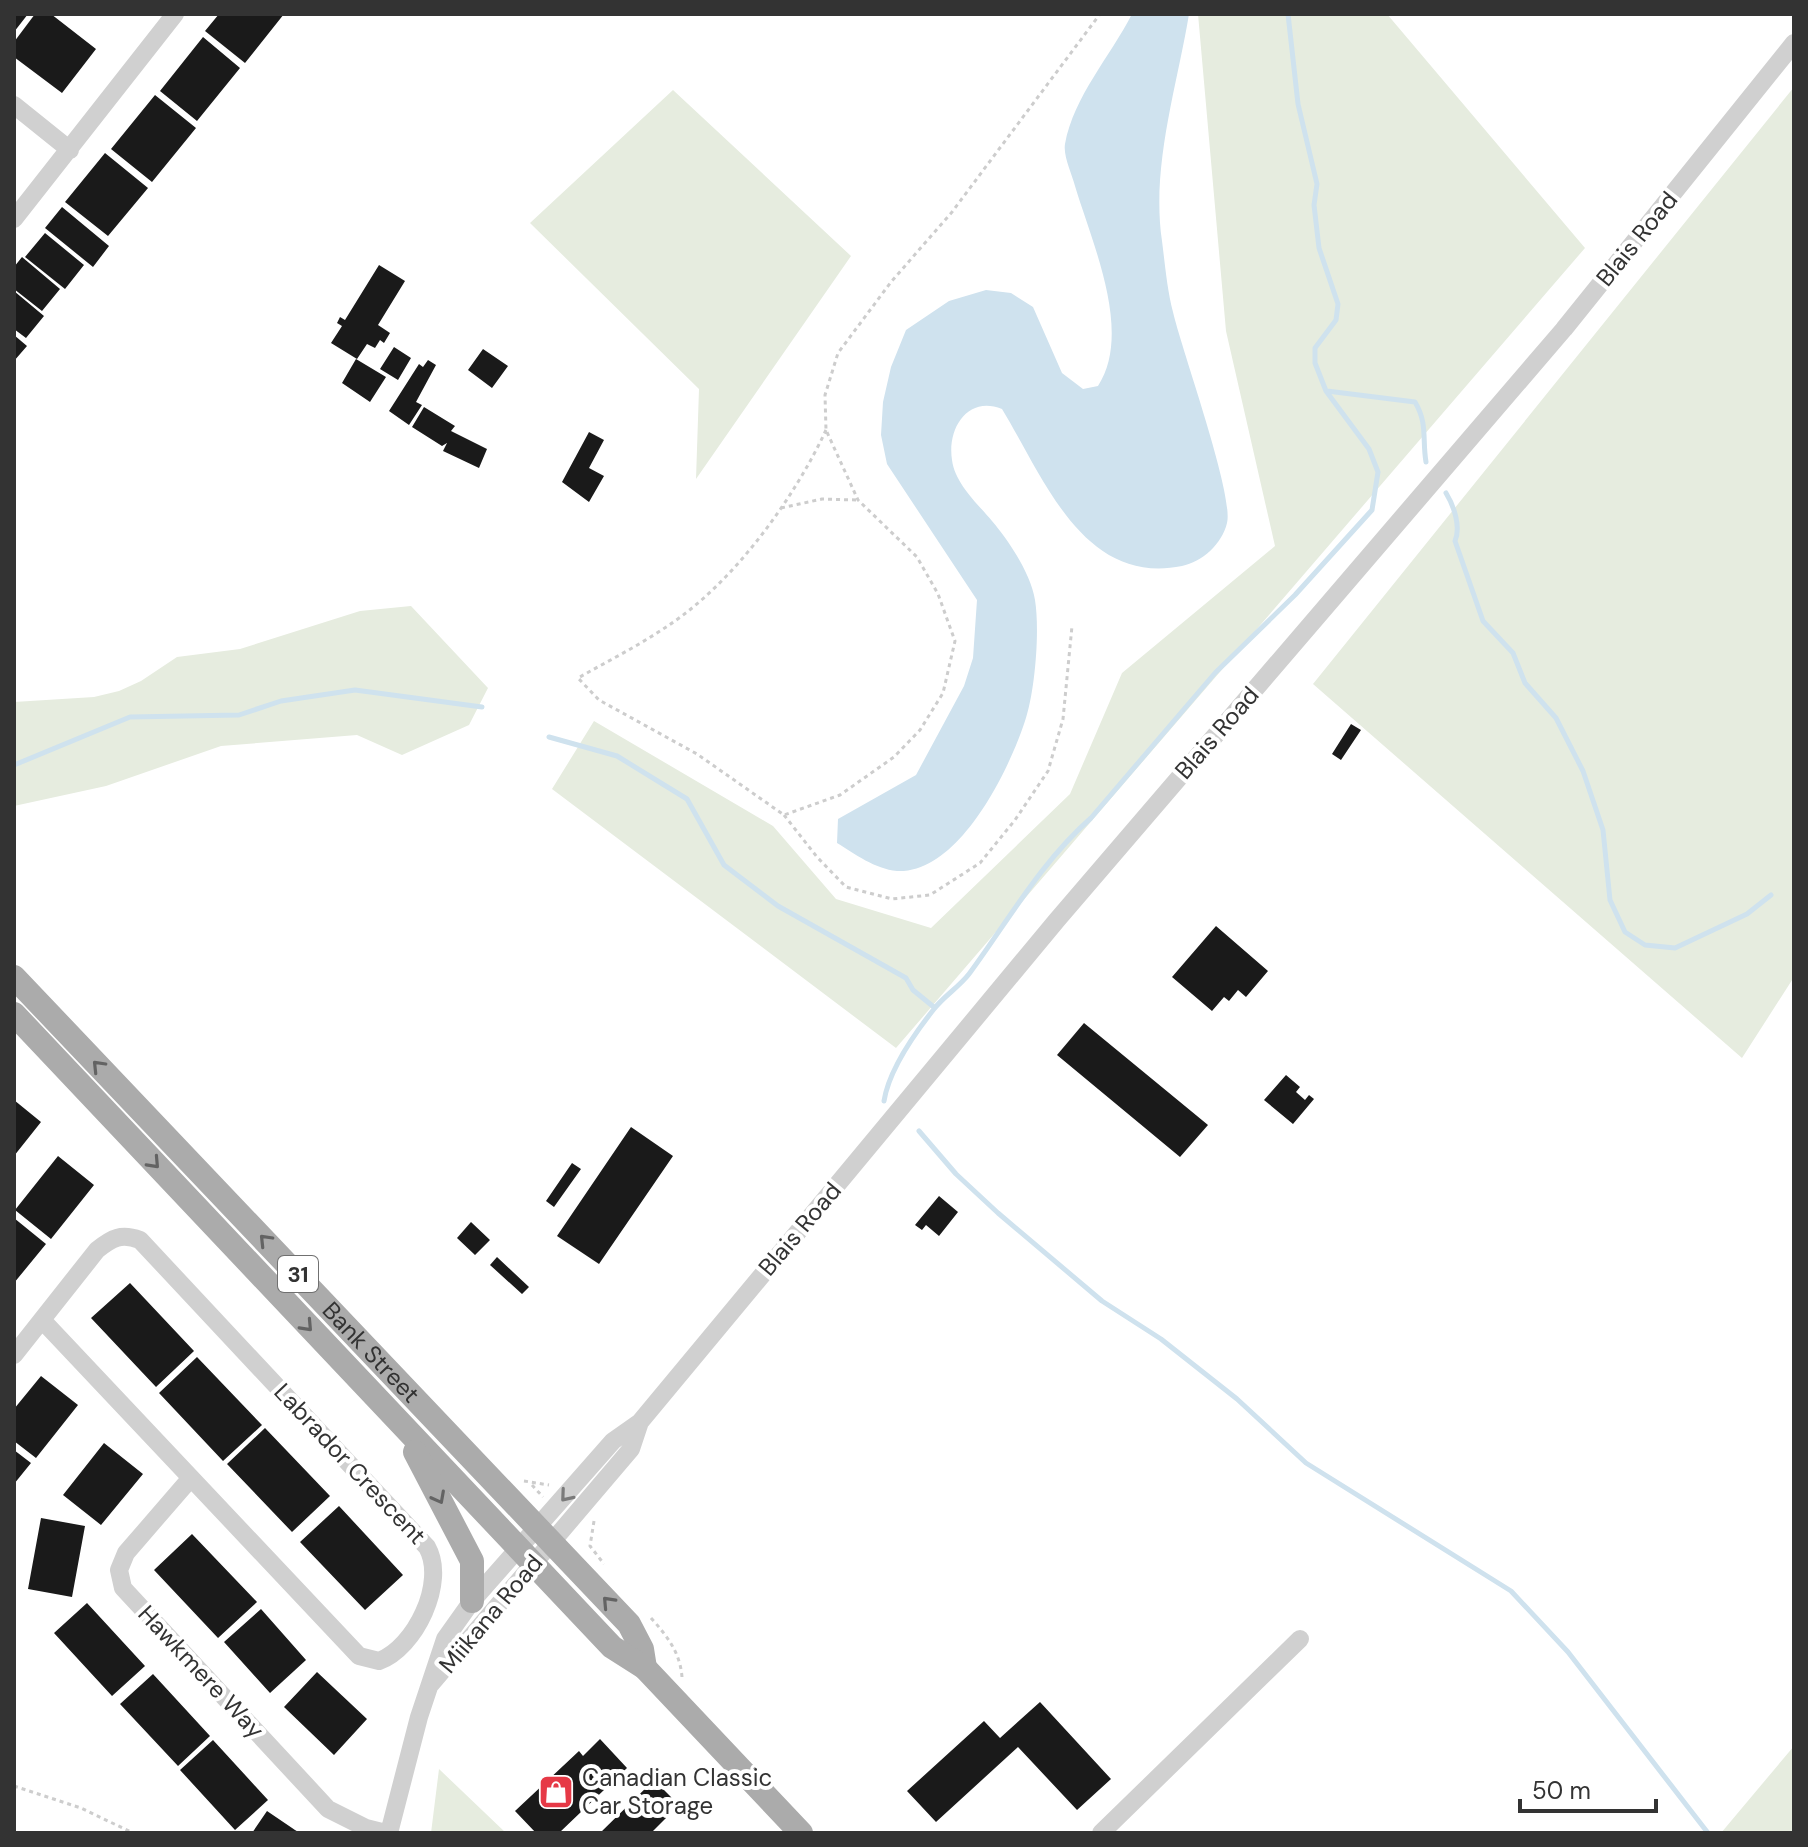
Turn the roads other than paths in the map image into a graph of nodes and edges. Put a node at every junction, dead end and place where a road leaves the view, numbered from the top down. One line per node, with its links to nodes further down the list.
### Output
1 (175, 14): 4 (street)
2 (1794, 43): 12 (street, Blais Road)
3 (14, 105): 4 (street)
4 (70, 150): 5 (street)
5 (14, 219)
6 (14, 977): 12 (main road, Bank Street / 31, one-way to 6)
7 (14, 1014): 10 (main road, Bank Street / 31, one-way to 10)
8 (43, 1321): 9 (street); 11 (street, Labrador Crescent); 11 (street, Labrador Crescent)
9 (14, 1355)
10 (403, 1429): 13 (main road, Bank Street / 31); 14 (main road, one-way to 14)
11 (190, 1479): 18 (street, Hawkmere Way)
12 (545, 1534): 13 (street, Miikana Road); 16 (main road, Bank Street / 31, one-way to 12)
13 (526, 1555): 14 (street, Miikana Road); 16 (main road, Bank Street / 31); 17 (street, Miikana Road)
14 (472, 1601): 17 (street, Miikana Road)
15 (1300, 1639): 20 (street)
16 (645, 1668): 19 (main road, Bank Street / 31)
17 (430, 1686): 18 (street, Miikana Road)
18 (388, 1833)
19 (801, 1833)
20 (1101, 1833)

